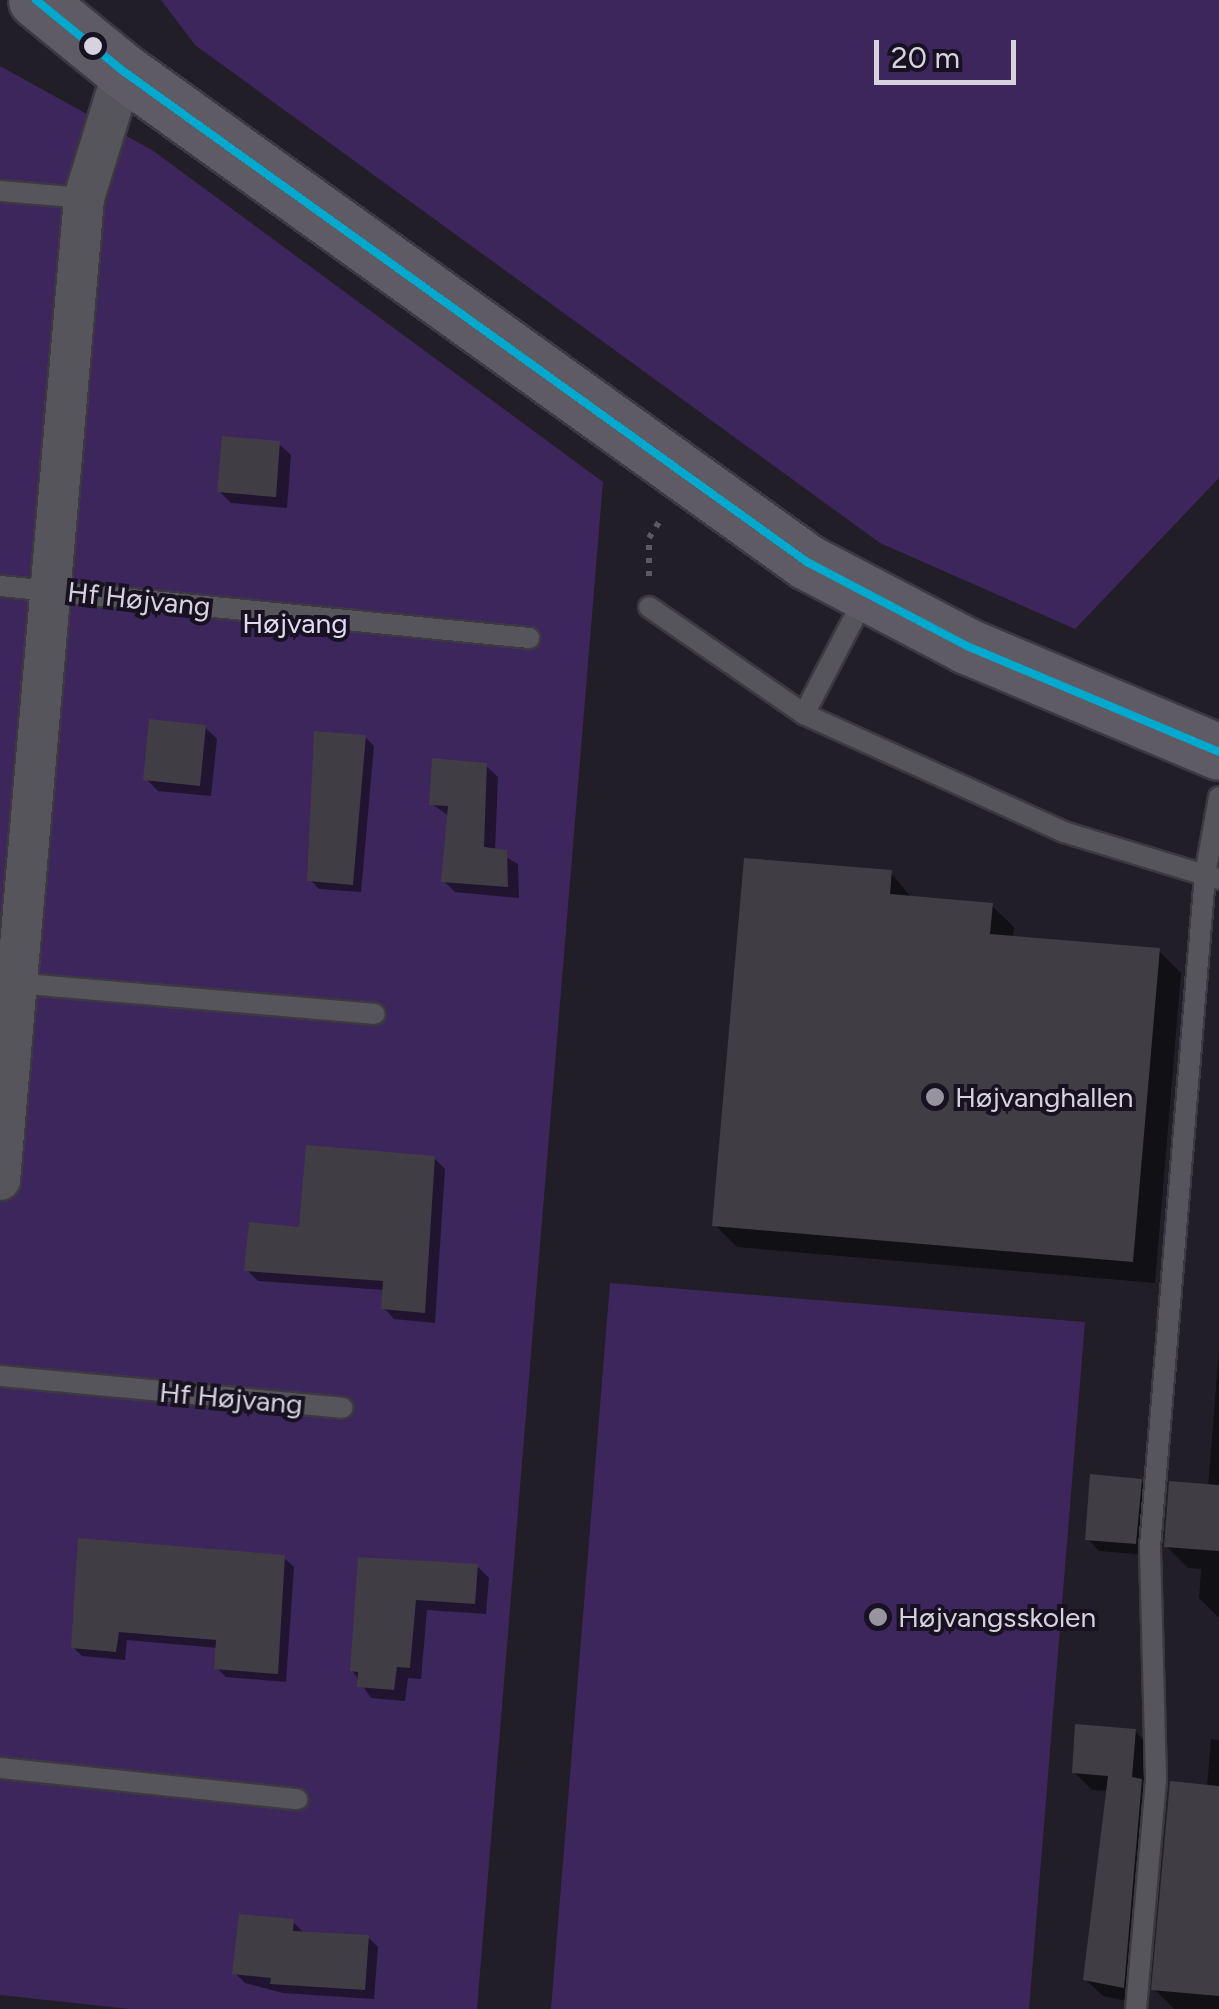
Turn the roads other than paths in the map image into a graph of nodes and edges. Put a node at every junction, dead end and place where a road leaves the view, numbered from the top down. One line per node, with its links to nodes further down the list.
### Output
1 (36, 0): 2 (street)
2 (123, 71): 4 (street, Hf Højvang); 7 (street)
3 (0, 191): 4 (lane)
4 (84, 198): 6 (street, Hf Højvang)
5 (0, 586): 6 (lane, Hf Højvang)
6 (48, 590): 9 (lane, Hf Højvang); 14 (street, Hf Højvang)
7 (867, 594): 10 (lane); 11 (street)
8 (649, 607): 10 (lane)
9 (529, 638)
10 (804, 714): 13 (lane)
11 (1219, 752)
12 (1219, 797): 13 (lane)
13 (1212, 877): 21 (lane)
14 (8, 983): 15 (lane); 16 (street, Hf Højvang)
15 (376, 1014)
16 (0, 1180)
17 (0, 1376): 18 (lane, Hf Højvang)
18 (343, 1408)
19 (0, 1768): 20 (lane)
20 (297, 1799)
21 (1136, 2009)

